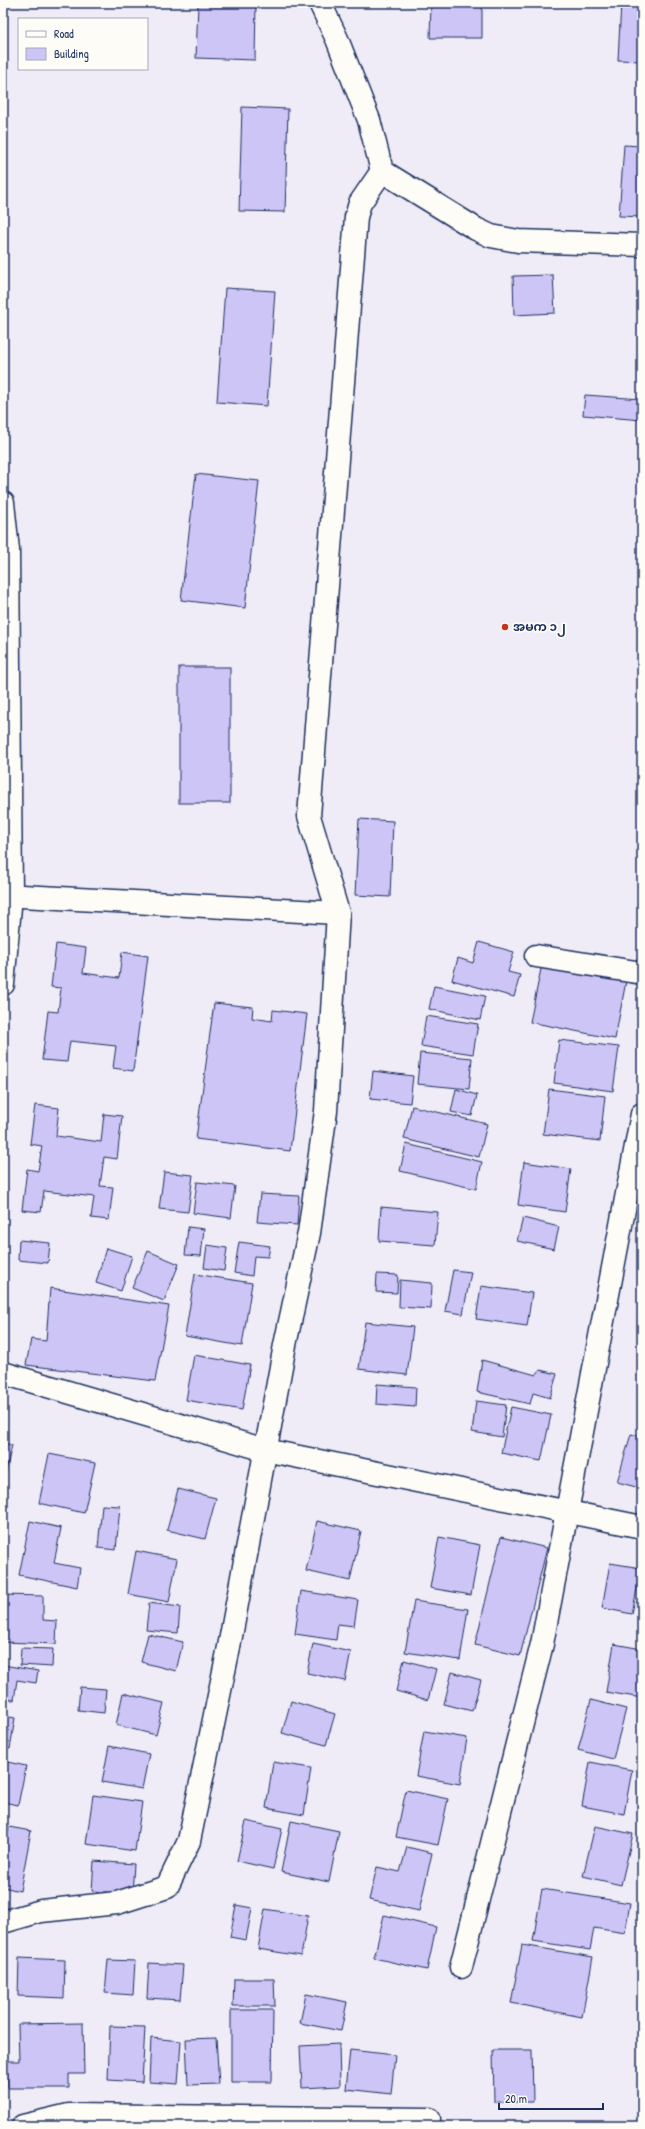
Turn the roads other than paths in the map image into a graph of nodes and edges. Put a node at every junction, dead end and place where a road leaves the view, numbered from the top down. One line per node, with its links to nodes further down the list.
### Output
1 (320, 3): 2 (street)
2 (382, 171): 3 (street); 7 (street)
3 (642, 245)
4 (3, 503): 5 (street)
5 (5, 581): 6 (street)
6 (7, 896): 7 (street); 10 (street)
7 (338, 913): 13 (street)
8 (536, 956): 9 (street)
9 (642, 973)
10 (3, 984)
11 (642, 1114): 14 (street)
12 (3, 1373): 13 (street)
13 (265, 1450): 14 (street); 16 (street)
14 (568, 1512): 15 (street); 17 (street)
15 (642, 1527)
16 (3, 1922)
17 (461, 1967)
18 (429, 2119): 19 (street)
19 (23, 2126)

